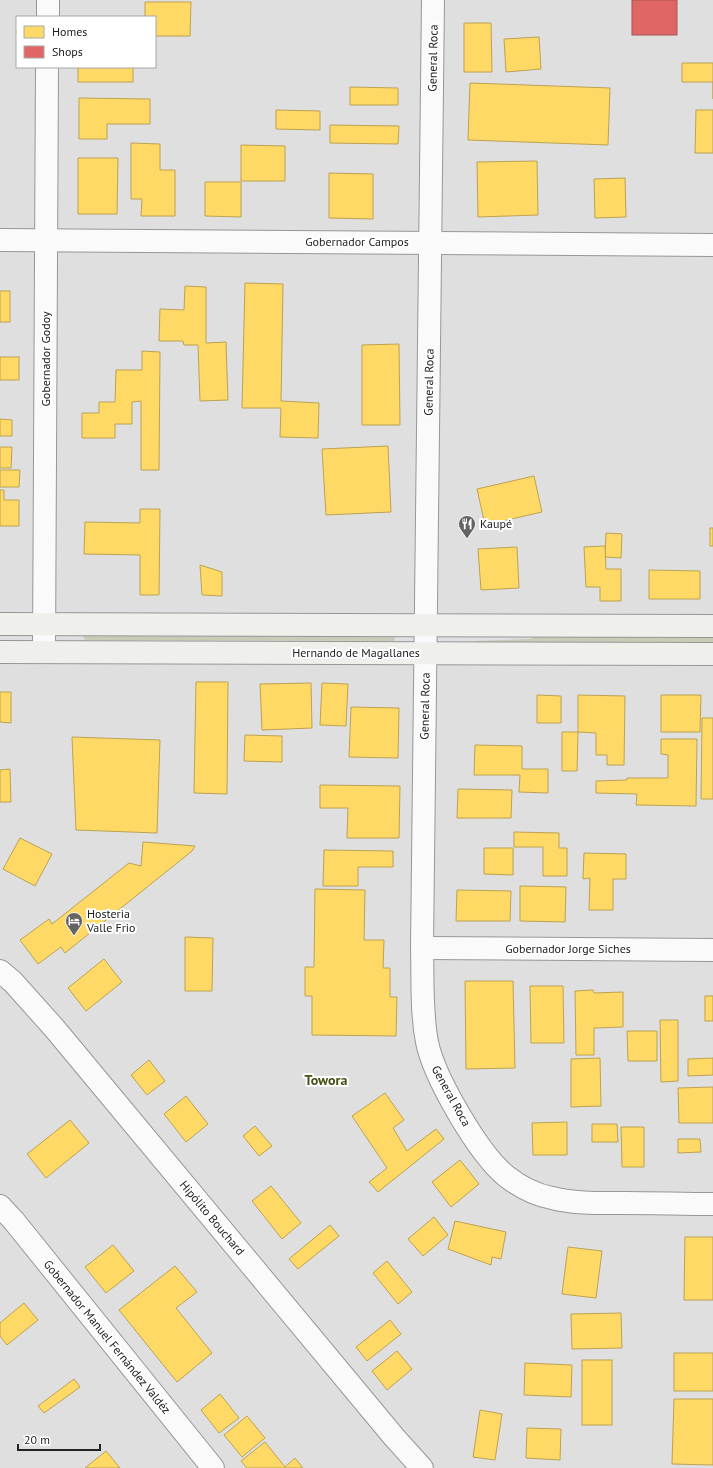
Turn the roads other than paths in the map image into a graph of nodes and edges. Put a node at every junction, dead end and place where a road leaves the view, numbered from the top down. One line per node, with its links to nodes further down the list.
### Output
1 (48, 0): 3 (street)
2 (433, 0): 7 (street, General Roca)
3 (48, 16)
4 (48, 68): 6 (street, Gobernador Godoy)
5 (0, 240): 6 (street, Gobernador Campos)
6 (46, 240): 7 (street, Gobernador Campos); 10 (street, Gobernador Godoy)
7 (430, 242): 8 (street, Gobernador Campos); 11 (street, General Roca)
8 (713, 245)
9 (0, 624): 10 (main road)
10 (44, 624): 11 (main road); 14 (street, Gobernador Godoy)
11 (426, 625): 12 (main road); 15 (street, General Roca)
12 (713, 626)
13 (0, 652): 14 (main road, Hernando de Magallanes)
14 (44, 652): 15 (main road, Hernando de Magallanes)
15 (426, 653): 16 (main road, Hernando de Magallanes); 17 (street, General Roca)
16 (713, 654)
17 (422, 948): 18 (street, Gobernador Jorge Siches); 20 (street, General Roca)
18 (713, 950)
19 (0, 970): 23 (street, Hipólito Bouchard)
20 (713, 1204)
21 (0, 1206): 22 (street, Gobernador Manuel Fernández Valdéz)
22 (213, 1468)
23 (422, 1468)

